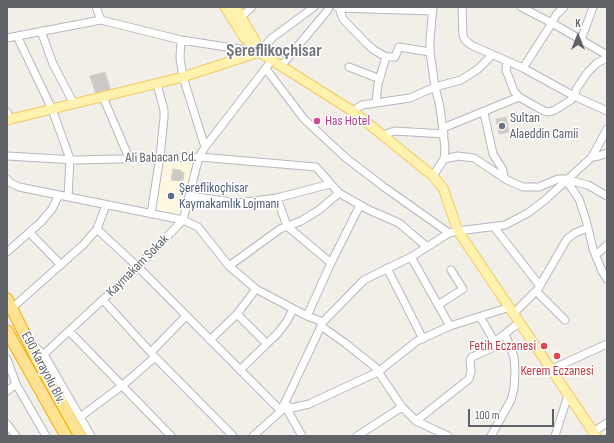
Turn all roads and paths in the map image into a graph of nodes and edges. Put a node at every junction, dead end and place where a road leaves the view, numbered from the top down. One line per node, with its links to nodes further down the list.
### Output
1 (96, 7): 14 (street)
2 (225, 7): 21 (main road)
3 (235, 7): 13 (main road)
4 (252, 7): 13 (street)
5 (314, 7): 21 (street)
6 (329, 7): 28 (street)
7 (462, 7): 23 (street)
8 (520, 7): 15 (street)
9 (564, 7): 15 (street)
10 (593, 7): 20 (street)
11 (338, 8): 12 (street); 24 (street)
12 (433, 9): 22 (street)
13 (241, 17): 21 (main road)
14 (101, 20): 16 (street); 19 (street)
15 (552, 23): 20 (street); 30 (street)
16 (41, 31): 17 (street); 40 (street)
17 (17, 36): 18 (street); 41 (street)
18 (7, 38)
19 (181, 40): 21 (street); 32 (street)
20 (581, 40): 25 (street)
21 (260, 52): 26 (main road); 32 (main road)
22 (430, 52): 24 (street); 35 (street)
23 (492, 55): 27 (street); 35 (street)
24 (386, 57): 33 (street)
25 (607, 57): 36 (street)
26 (272, 60): 28 (main road); 31 (street)
27 (507, 61): 30 (street); 38 (street)
28 (281, 66): 43 (main road)
29 (349, 67): 33 (street)
30 (523, 68): 36 (street)
31 (266, 69): 49 (street); 77 (street)
32 (183, 77): 34 (main road); 49 (street)
33 (380, 79): 39 (street)
34 (157, 84): 37 (main road); 53 (street)
35 (435, 87): 39 (street); 47 (street)
36 (574, 96): 38 (street); 42 (street)
37 (103, 97): 40 (main road); 55 (street)
38 (519, 97): 44 (street)
39 (376, 102): 43 (street)
40 (74, 104): 41 (main road)
41 (52, 109): 45 (main road); 56 (street)
42 (607, 111)
43 (354, 112): 48 (main road)
44 (484, 113): 47 (street); 59 (street)
45 (8, 117)
46 (607, 129): 54 (street)
47 (444, 131): 48 (street); 57 (street)
48 (382, 135): 58 (main road)
49 (205, 147): 52 (street)
50 (607, 153): 54 (street)
51 (7, 156): 56 (street, Ali Babacan Cd.)
52 (199, 156): 53 (street, Ali Babacan Cd.); 62 (street, Ali Babacan Cd.); 65 (street, Kaymakam Sokak)
53 (160, 157): 55 (street, Ali Babacan Cd.); 71 (street)
54 (592, 157): 61 (street)
55 (129, 158): 56 (street, Ali Babacan Cd.)
56 (70, 159): 67 (street)
57 (444, 159): 58 (street); 59 (street)
58 (433, 176): 77 (main road)
59 (504, 178): 61 (street)
60 (7, 179): 64 (street)
61 (566, 180): 66 (street); 74 (street); 75 (street)
62 (330, 184): 63 (street); 68 (street)
63 (339, 193): 70 (street); 73 (street)
64 (59, 195): 67 (street); 78 (street)
65 (190, 196): 68 (street); 72 (street, Kaymakam Sokak)
66 (607, 196)
67 (68, 197): 69 (street)
68 (277, 198): 73 (street)
69 (106, 205): 71 (street); 76 (street)
70 (360, 205): 80 (street); 84 (street)
71 (151, 214): 72 (street)
72 (183, 220): 86 (street); 87 (street, Kaymakam Sokak)
73 (287, 226): 84 (street); 86 (street)
74 (494, 227): 77 (street); 91 (street)
75 (588, 228): 82 (street); 91 (street)
76 (96, 229): 85 (street); 87 (street)
77 (454, 232): 80 (street); 97 (main road)
78 (30, 233): 81 (street); 85 (street)
79 (607, 245): 82 (street)
80 (427, 246): 83 (street)
81 (7, 252)
82 (596, 255): 90 (street)
83 (411, 257): 88 (street); 95 (street)
84 (331, 263): 100 (street)
85 (61, 264): 94 (street)
86 (230, 266): 92 (street)
87 (138, 267): 93 (street, Kaymakam Sokak); 99 (street)
88 (387, 268): 104 (street); 109 (street)
89 (451, 270): 95 (street)
90 (607, 279)
91 (538, 288): 97 (street); 102 (street)
92 (256, 289): 96 (street); 98 (street)
93 (103, 300): 107 (street, Kaymakam Sokak); 115 (street)
94 (9, 304): 110 (highway, E90 Karayolu Blv.)
95 (438, 305): 105 (street)
96 (293, 309): 100 (street); 113 (street)
97 (512, 310): 101 (street); 103 (main road)
98 (237, 314): 111 (street); 113 (street)
99 (186, 316): 111 (street); 115 (street)
100 (307, 316): 104 (street)
101 (480, 317): 105 (street); 112 (street)
102 (565, 320)
103 (520, 322): 108 (street); 119 (main road)
104 (322, 324): 120 (street); 125 (street)
105 (450, 326): 109 (street)
106 (7, 331): 135 (highway, E90 Karayolu Blv.)
107 (69, 331): 116 (street, Kaymakam Sokak); 122 (street)
108 (505, 334): 112 (street); 144 (street)
109 (423, 339): 120 (street)
110 (28, 340): 116 (street); 136 (highway, E90 Karayolu Blv.)
111 (210, 340): 118 (street)
112 (495, 342): 128 (street)
113 (266, 343): 118 (street)
114 (607, 344): 119 (street)
115 (153, 354): 122 (street); 139 (street)
116 (43, 355): 127 (street)
117 (7, 359): 121 (street)
118 (240, 370): 125 (street)
119 (552, 370): 124 (main road)
120 (378, 372): 125 (street); 126 (street)
121 (16, 384): 123 (street); 134 (street)
122 (123, 385): 127 (street); 138 (street)
123 (7, 391)
124 (568, 395): 132 (main road); 145 (street)
125 (282, 407): 140 (street); 141 (street)
126 (402, 407): 128 (street); 142 (street)
127 (80, 417): 137 (street)
128 (416, 421): 131 (street)
129 (607, 423): 132 (street)
130 (7, 424): 133 (street)
131 (434, 433): 143 (street)
132 (595, 434)
133 (16, 436)
134 (46, 436)
135 (66, 436)
136 (80, 436)
137 (91, 436)
138 (171, 436)
139 (233, 436)
140 (253, 436)
141 (302, 436)
142 (357, 436)
143 (448, 436)
144 (492, 436)
145 (555, 436)

